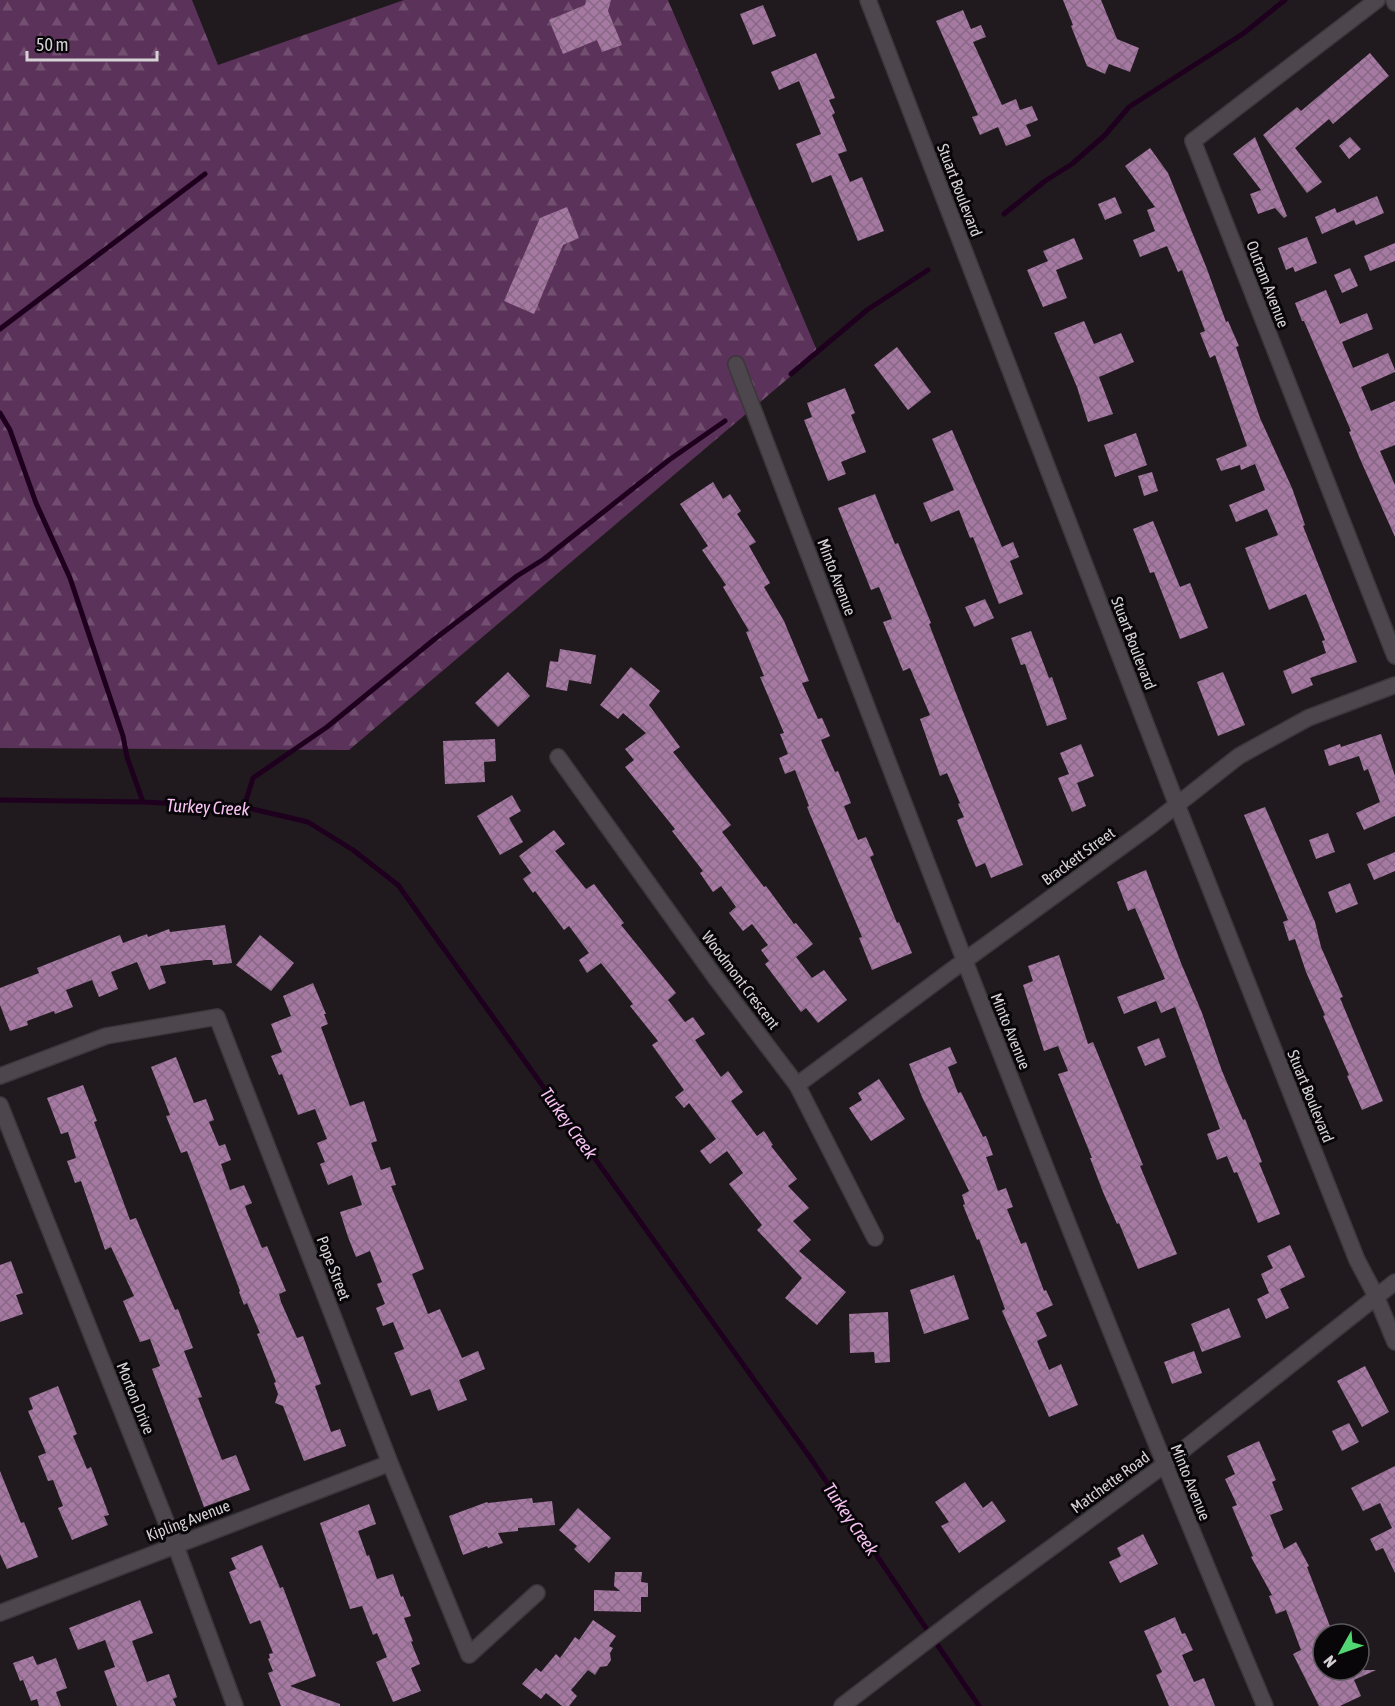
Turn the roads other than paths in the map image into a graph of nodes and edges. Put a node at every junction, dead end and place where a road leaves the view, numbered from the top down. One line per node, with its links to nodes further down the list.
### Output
1 (868, 0): 7 (street, Stuart Boulevard)
2 (1377, 0): 4 (street, Outram Avenue)
3 (736, 363): 8 (street, Minto Avenue)
4 (1395, 656)
5 (1395, 685): 7 (street, Brackett Street)
6 (558, 757): 10 (street, Woodmont Crescent)
7 (1178, 805): 8 (street, Brackett Street); 14 (street, Stuart Boulevard)
8 (964, 961): 10 (street, Brackett Street); 17 (street, Minto Avenue)
9 (0, 1076): 16 (street, Pope Street)
10 (797, 1084): 12 (street, Woodmont Crescent)
11 (0, 1105): 18 (street, Morton Drive)
12 (875, 1238)
13 (1395, 1282): 14 (street, Matchette Road)
14 (1376, 1296): 15 (street, Stuart Boulevard); 17 (street, Matchette Road)
15 (1395, 1342)
16 (390, 1463): 18 (street, Kipling Avenue); 19 (street, Pope Street)
17 (1164, 1465): 22 (street, Matchette Road); 23 (street, Minto Avenue)
18 (175, 1544): 20 (street, Kipling Avenue); 21 (street, Morton Drive)
19 (537, 1593)
20 (0, 1613)
21 (235, 1706)
22 (842, 1706)
23 (1265, 1706)

